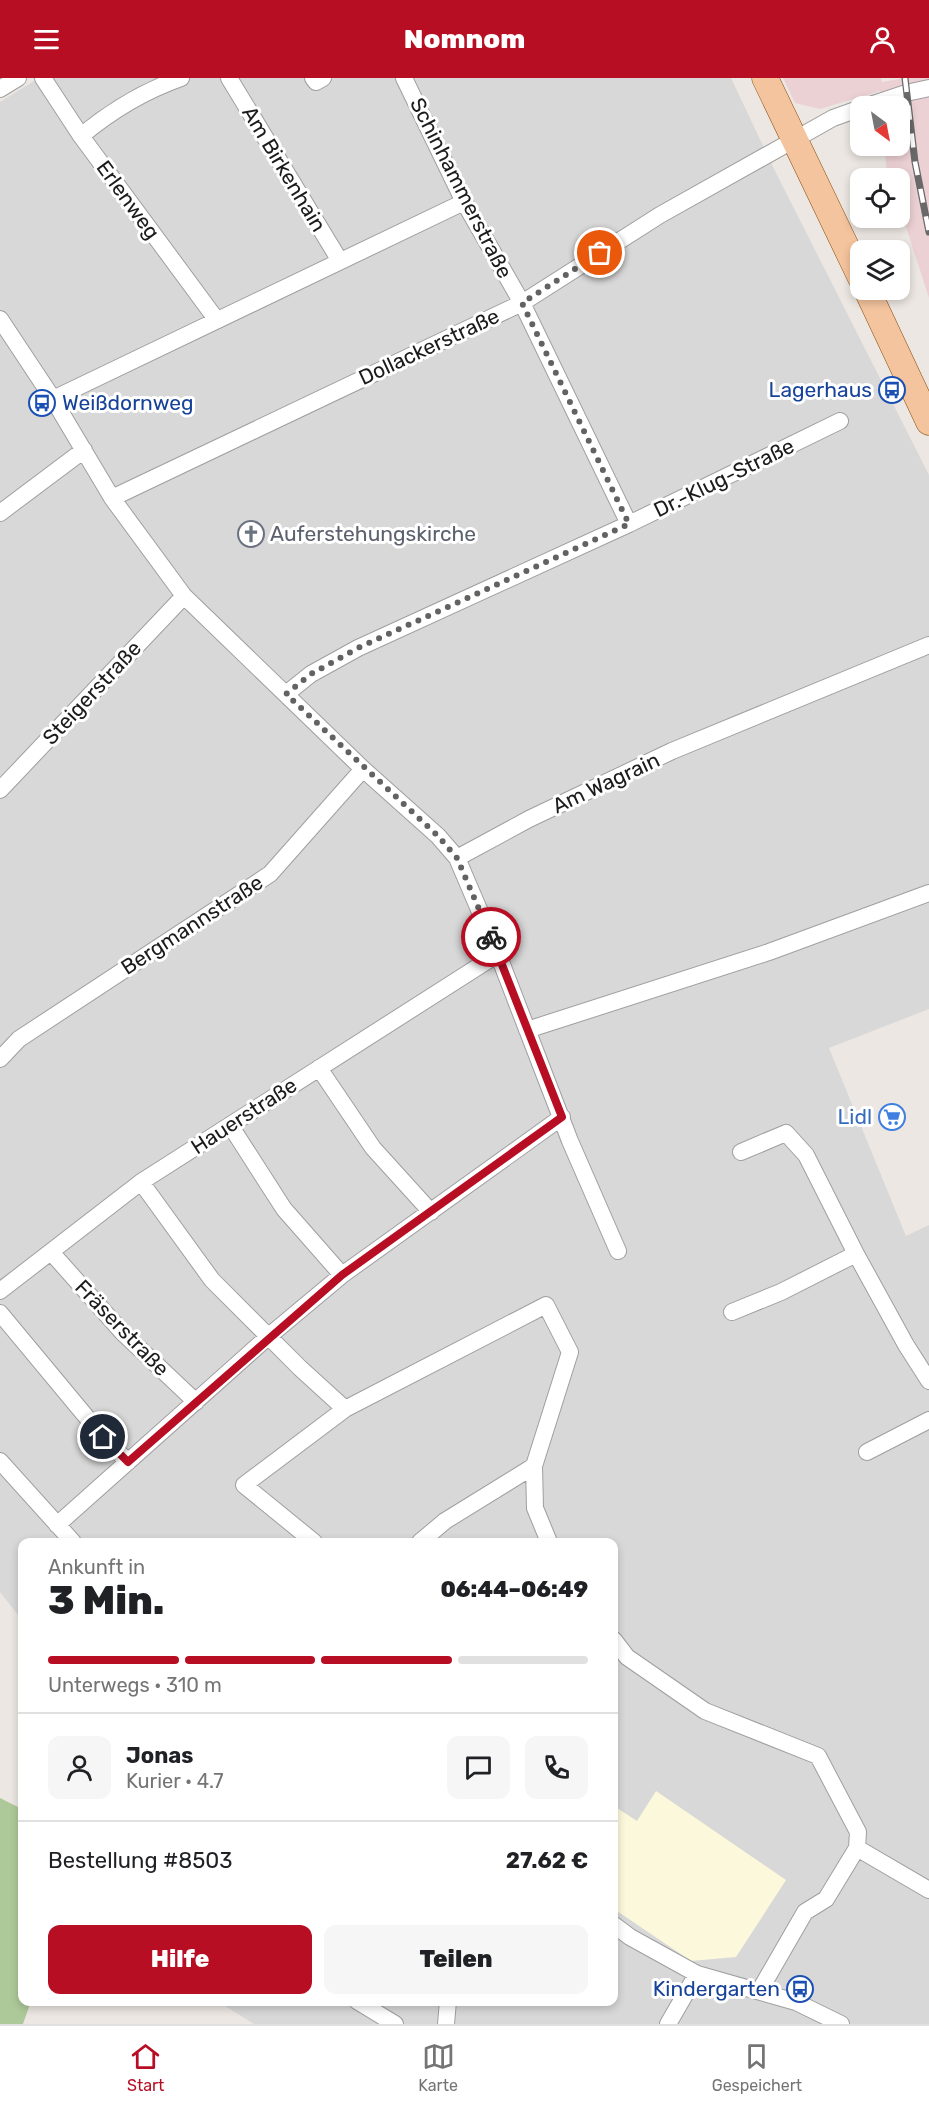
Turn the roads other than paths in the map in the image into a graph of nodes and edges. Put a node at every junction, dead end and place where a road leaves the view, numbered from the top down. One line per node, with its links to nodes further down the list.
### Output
1 (18, 78): 10 (street)
2 (43, 78): 13 (street, Erlenweg)
3 (181, 78): 13 (street)
4 (229, 78): 17 (street, Am Birkenhain)
5 (313, 78): 6 (street)
6 (323, 78)
7 (404, 78): 15 (street, Schinhammerstraße)
8 (765, 78): 14 (main road)
9 (929, 88): 11 (street)
10 (0, 89)
11 (897, 96)
12 (850, 112): 14 (street, Dollackerstraße)
13 (81, 136): 21 (street, Erlenweg)
14 (796, 139): 16 (main road); 19 (street, Dollackerstraße)
15 (465, 202): 17 (street); 19 (street, Schinhammerstraße)
16 (850, 254)
17 (340, 261): 21 (street)
18 (872, 300): 24 (main road)
19 (522, 303): 26 (street, Dollackerstraße); 28 (street, Schinhammerstraße)
20 (0, 319): 22 (street)
21 (216, 319): 22 (street)
22 (53, 399): 25 (street)
23 (840, 421): 28 (street, Dr.-Klug-Straße)
24 (929, 422)
25 (84, 450): 26 (street); 27 (street)
26 (112, 498): 29 (street)
27 (0, 513)
28 (629, 524): 31 (street, Dr.-Klug-Straße)
29 (184, 596): 31 (street); 33 (street, Steigerstraße)
30 (929, 645): 34 (street, Am Wagrain)
31 (286, 694): 32 (street)
32 (363, 769): 34 (street); 38 (street, Bergmannstraße)
33 (0, 790)
34 (457, 858): 36 (street)
35 (929, 893): 37 (street)
36 (498, 954): 37 (street); 39 (street, Hauerstraße)
37 (527, 1030): 40 (street)
38 (0, 1059)
39 (319, 1068): 41 (street, Hauerstraße); 44 (street)
40 (562, 1117): 44 (street); 45 (street)
41 (230, 1125): 43 (street, Hauerstraße); 48 (street)
42 (741, 1152): 47 (street)
43 (141, 1182): 46 (street, Hauerstraße); 52 (street)
44 (431, 1212): 48 (street)
45 (618, 1251)
46 (51, 1252): 49 (street, Hauerstraße); 54 (street, Fräserstraße)
47 (856, 1254): 50 (street); 53 (street)
48 (342, 1275): 52 (street)
49 (0, 1291)
50 (732, 1312)
51 (0, 1313): 59 (street)
52 (269, 1336): 54 (street); 55 (street)
53 (929, 1381)
54 (196, 1402): 59 (street)
55 (345, 1409): 60 (street); 63 (street)
56 (929, 1420): 57 (street)
57 (867, 1452)
58 (0, 1461): 61 (street)
59 (128, 1462): 61 (street)
60 (534, 1466): 64 (street); 65 (street)
61 (57, 1525): 62 (street)
62 (69, 1538)
63 (309, 1538)
64 (425, 1538)
65 (547, 1538)
66 (618, 1645): 67 (street)
67 (857, 1848): 68 (street); 71 (street)
68 (929, 1890)
69 (618, 1928): 70 (street)
70 (697, 1974): 71 (street); 76 (street)
71 (760, 1990): 77 (street)
72 (365, 2006): 74 (street)
73 (448, 2006): 75 (street)
74 (395, 2024)
75 (446, 2024)
76 (668, 2024)
77 (841, 2024)

